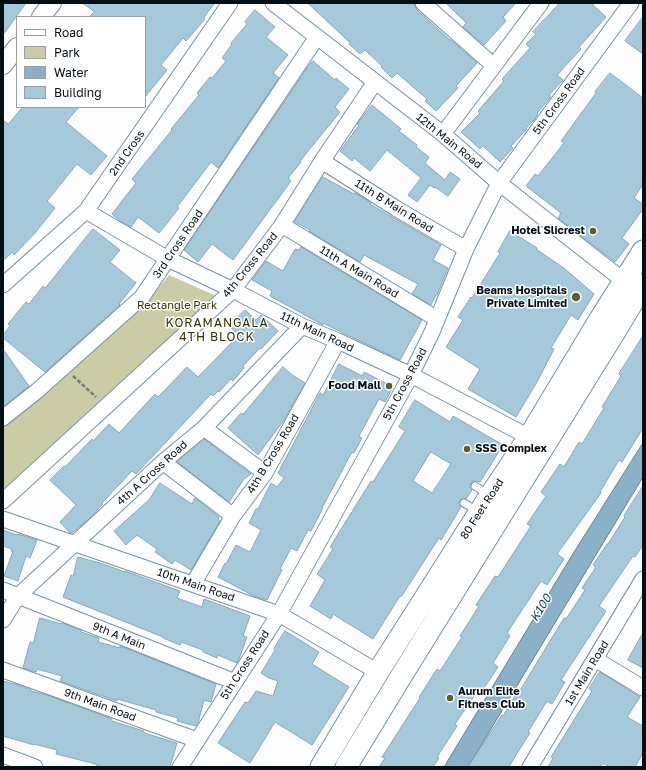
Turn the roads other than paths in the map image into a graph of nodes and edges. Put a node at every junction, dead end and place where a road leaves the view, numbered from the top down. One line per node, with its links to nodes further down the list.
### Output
1 (52, 3): 7 (street)
2 (230, 3): 16 (street, 2nd Cross)
3 (273, 3): 8 (street, 12th Main Road)
4 (423, 3): 11 (street)
5 (541, 3): 11 (street)
6 (631, 3): 15 (street, 5th Cross Road)
7 (42, 16)
8 (318, 37): 12 (street, 12th Main Road); 20 (street, 3rd Cross Road)
9 (16, 48): 10 (street)
10 (3, 65)
11 (494, 66): 13 (street)
12 (375, 82): 13 (street, 12th Main Road); 14 (street, 4th Cross Road)
13 (443, 134): 15 (street, 12th Main Road)
14 (322, 161): 17 (street, 4th Cross Road); 18 (street, 11th B Main Road)
15 (499, 183): 18 (street, 5th Cross Road); 22 (street, 12th Main Road)
16 (86, 211): 20 (street, 11th Main Road); 21 (street, 2nd Cross)
17 (282, 225): 23 (street, 4th Cross Road); 24 (street, 11th A Main Road)
18 (466, 249): 24 (street, 5th Cross Road)
19 (643, 251): 22 (main road, 80 Feet Road)
20 (168, 259): 23 (street, 11th Main Road); 28 (street, 3rd Cross Road)
21 (3, 285)
22 (638, 289): 30 (main road, 80 Feet Road); 34 (main road, 80 Feet Road)
23 (233, 290): 25 (street, 11th Main Road); 33 (street, 4th Cross Road)
24 (437, 319): 27 (street, 5th Cross Road)
25 (302, 326): 26 (street, 11th Main Road); 29 (street, 4th A Cross Road)
26 (338, 341): 27 (street, 11th Main Road); 32 (street, 4th B Cross Road)
27 (411, 375): 30 (street, 11th Main Road); 42 (street, 5th Cross Road)
28 (3, 418)
29 (204, 428): 31 (street, 4th A Cross Road); 32 (street)
30 (529, 438): 34 (main road, 80 Feet Road)
31 (163, 462): 35 (street); 37 (street, 4th A Cross Road)
32 (265, 473): 35 (street, 4th B Cross Road)
33 (3, 501)
34 (482, 503): 46 (main road, 80 Feet Road); 48 (main road, 80 Feet Road)
35 (233, 516): 39 (street, 4th B Cross Road)
36 (3, 519): 37 (street, 10th Main Road)
37 (75, 544): 39 (street, 10th Main Road); 41 (street, 4th A Cross Road)
38 (643, 579): 44 (street, 1st Main Road)
39 (193, 584): 42 (street, 10th Main Road)
40 (3, 590): 41 (street, 9th A Main)
41 (18, 596): 43 (street, 4th A Cross Road); 47 (street, 9th A Main)
42 (279, 614): 46 (street, 10th Main Road); 47 (street, 5th Cross Road)
43 (3, 620)
44 (595, 659): 49 (street); 56 (street, 1st Main Road)
45 (3, 670): 50 (street, 9th Main Road)
46 (378, 672): 48 (main road); 54 (main road, 80 Feet Road)
47 (235, 682): 50 (street, 5th Cross Road)
48 (397, 683): 55 (main road, 80 Feet Road)
49 (643, 688)
50 (197, 740): 53 (street, 5th Cross Road)
51 (3, 755): 52 (street)
52 (35, 767)
53 (180, 767)
54 (321, 767)
55 (346, 767)
56 (530, 767)

